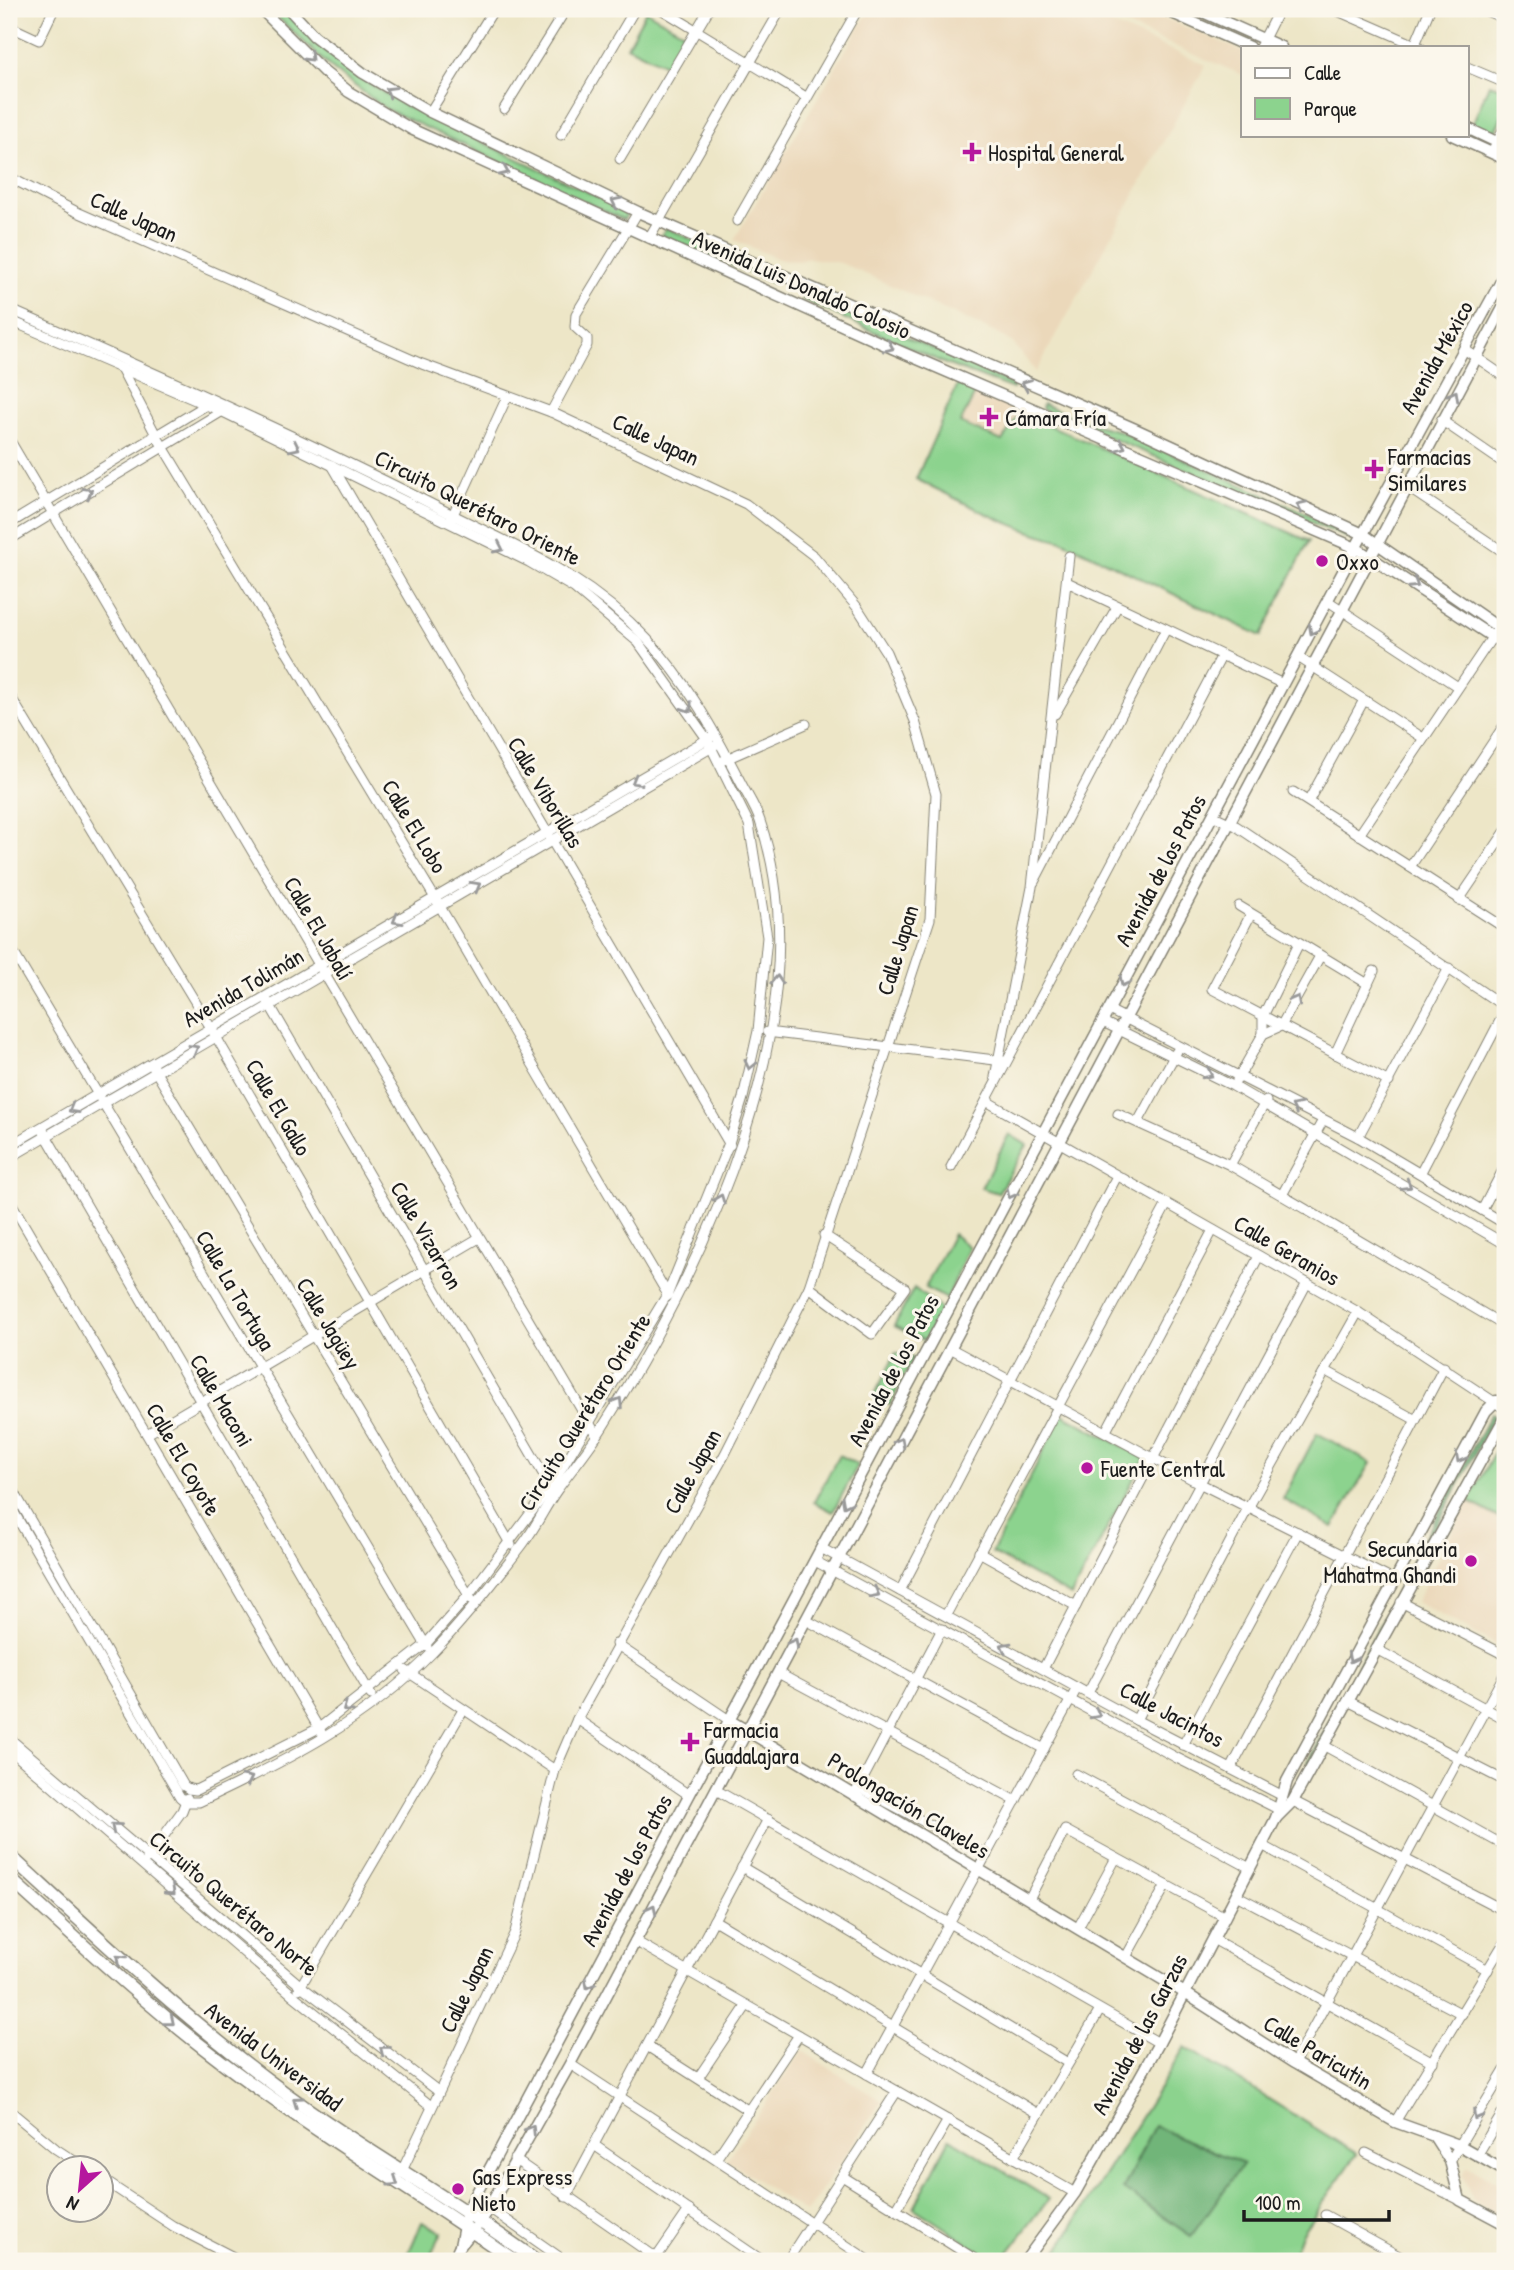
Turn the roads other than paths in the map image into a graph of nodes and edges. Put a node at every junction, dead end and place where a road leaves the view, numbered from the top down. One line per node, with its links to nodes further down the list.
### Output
1 (54, 9): 19 (street)
2 (261, 9): 42 (street, Avenida Luis Donaldo Colosio, one-way to 42)
3 (289, 9): 30 (street, Avenida Luis Donaldo Colosio, one-way to 3)
4 (494, 9): 30 (street)
5 (566, 9): 29 (street)
6 (635, 9): 33 (street)
7 (661, 9): 21 (street)
8 (709, 9): 21 (street)
9 (781, 9): 25 (street)
10 (858, 9): 28 (street)
11 (1163, 9): 20 (street)
12 (1196, 9): 17 (street)
13 (1279, 9): 22 (street)
14 (1333, 9): 24 (street)
15 (1430, 9): 24 (street)
16 (1482, 9): 18 (street)
17 (1210, 12): 20 (street); 22 (street)
18 (1505, 19)
19 (9, 26)
20 (1202, 26): 23 (street)
21 (697, 30): 25 (street); 36 (street)
22 (1262, 44)
23 (1248, 46)
24 (1417, 46)
25 (750, 64): 28 (street); 40 (street)
26 (1468, 67): 27 (street)
27 (1505, 83)
28 (806, 97): 41 (street)
29 (505, 109)
30 (430, 112): 39 (street, Avenida Luis Donaldo Colosio, one-way to 30)
31 (1505, 126): 35 (street)
32 (1468, 129): 35 (street)
33 (561, 135)
34 (1456, 136): 35 (street)
35 (1498, 147): 37 (street)
36 (621, 159)
37 (1505, 159)
38 (9, 177): 52 (street, Calle Japan)
39 (638, 212): 40 (street, Avenida Luis Donaldo Colosio); 42 (street)
40 (660, 221): 43 (street); 68 (street, Avenida Luis Donaldo Colosio, one-way to 40)
41 (737, 221)
42 (629, 228): 43 (street, Avenida Luis Donaldo Colosio); 55 (street)
43 (649, 238): 71 (street, Avenida Luis Donaldo Colosio, one-way to 71)
44 (1505, 274): 48 (street, Avenida México)
45 (1505, 304): 49 (street, Avenida México)
46 (9, 309): 53 (street, Circuito Querétaro Oriente)
47 (9, 320): 50 (street, Circuito Querétaro Oriente)
48 (1464, 349): 49 (street); 68 (street, Avenida México)
49 (1475, 357): 51 (street); 56 (street, Avenida México, one-way to 49)
50 (121, 369): 53 (street, Circuito Querétaro Oriente); 57 (street, Calle El Lobo)
51 (1505, 377)
52 (507, 397): 55 (street, Calle Japan); 66 (street)
53 (210, 402): 54 (street, Circuito Querétaro Oriente); 57 (street)
54 (227, 409): 59 (street); 60 (street, Circuito Querétaro Oriente); 62 (street, Circuito Querétaro Oriente, one-way to 62)
55 (551, 412): 131 (street, Calle Japan)
56 (1441, 420): 61 (street); 63 (street, Avenida México)
57 (156, 435): 59 (street, Calle El Lobo); 64 (street)
58 (9, 439): 64 (street, Calle El Jabalí)
59 (165, 448): 65 (street, one-way to 59); 108 (street, Calle El Lobo)
60 (323, 449): 62 (street, Calle Viborillas); 66 (street, Circuito Querétaro Oriente)
61 (1505, 464)
62 (332, 466): 66 (street, Circuito Querétaro Oriente); 102 (street, Calle Viborillas)
63 (1407, 487): 70 (street, Avenida México); 72 (street)
64 (46, 501): 65 (street, Calle El Jabalí); 67 (street)
65 (52, 513): 69 (street); 116 (street, Calle El Jabalí)
66 (451, 520): 93 (street, Circuito Querétaro Oriente)
67 (9, 524)
68 (1363, 534): 70 (street, Avenida Luis Donaldo Colosio); 71 (street, Avenida de los Patos)
69 (9, 540)
70 (1377, 543): 74 (street, Avenida de los Patos); 80 (street, Avenida Luis Donaldo Colosio)
71 (1356, 548): 74 (street, Avenida Luis Donaldo Colosio); 76 (street, Avenida de los Patos)
72 (1505, 553)
73 (1069, 556): 75 (street)
74 (1370, 556): 78 (street, Avenida de los Patos); 80 (street, Avenida Luis Donaldo Colosio, one-way to 80)
75 (1067, 583): 77 (street); 89 (street)
76 (1328, 601): 78 (street); 83 (street, Avenida de los Patos, one-way to 83)
77 (1117, 607): 79 (street); 89 (street)
78 (1342, 610): 84 (street, Avenida de los Patos); 86 (street)
79 (1166, 629): 82 (street); 106 (street)
80 (1499, 632): 81 (street); 86 (street)
81 (1505, 645)
82 (1221, 657): 85 (street); 135 (street)
83 (1298, 657): 84 (street); 85 (street, Avenida de los Patos)
84 (1312, 667): 88 (street); 99 (street, Avenida de los Patos)
85 (1283, 684): 98 (street, Avenida de los Patos)
86 (1458, 687): 92 (street)
87 (9, 694): 129 (street, Calle El Gallo)
88 (1364, 700): 92 (street); 97 (street)
89 (1053, 718): 106 (street)
90 (806, 724): 94 (street)
91 (1505, 724): 103 (street)
92 (1423, 738): 101 (street)
93 (714, 741): 94 (street, Circuito Querétaro Oriente); 95 (street, Circuito Querétaro Oriente); 102 (street, Avenida Tolimán)
94 (729, 758): 95 (street); 104 (street, Circuito Querétaro Oriente)
95 (719, 762): 105 (street, Circuito Querétaro Oriente)
96 (1293, 792): 97 (street)
97 (1309, 800): 101 (street)
98 (1214, 816): 99 (street); 121 (street, Avenida de los Patos, one-way to 121)
99 (1228, 823): 115 (street); 123 (street, Avenida de los Patos)
100 (1505, 832): 107 (street)
101 (1359, 835): 103 (street)
102 (551, 836): 108 (street, Avenida Tolimán); 151 (street, Calle Viborillas)
103 (1410, 867): 107 (street)
104 (773, 884): 105 (street); 128 (street, Circuito Querétaro Oriente, one-way to 104)
105 (760, 886): 127 (street, Circuito Querétaro Oriente)
106 (1032, 887): 135 (street)
107 (1459, 900): 111 (street)
108 (437, 902): 116 (street, Avenida Tolimán); 176 (street, Calle El Lobo)
109 (1238, 906): 110 (street)
110 (1251, 914): 112 (street); 122 (street)
111 (1505, 928)
112 (1299, 943): 114 (street); 122 (street)
113 (9, 945): 141 (street, Calle La Tortuga)
114 (1320, 956): 118 (street); 125 (street, one-way to 114)
115 (1449, 968): 120 (street); 138 (street)
116 (322, 969): 119 (street, Avenida Tolimán); 170 (street, Calle El Jabalí)
117 (1374, 971): 118 (street)
118 (1368, 984): 133 (street)
119 (267, 1001): 129 (street, Avenida Tolimán); 173 (street, Calle Vizarron)
120 (1505, 1009): 161 (street)
121 (1109, 1010): 123 (street); 124 (street, Avenida de los Patos)
122 (1263, 1016): 125 (street); 130 (street)
123 (1125, 1019): 126 (street, Avenida de los Patos); 132 (street)
124 (1103, 1022): 126 (street); 149 (street, Avenida de los Patos)
125 (1282, 1026): 130 (street); 133 (street)
126 (1119, 1030): 134 (street); 152 (street, Avenida de los Patos)
127 (758, 1031): 128 (street); 151 (street, Circuito Querétaro Oriente, one-way to 151)
128 (770, 1032): 131 (street); 155 (street, Circuito Querétaro Oriente)
129 (214, 1033): 136 (street, Avenida Tolimán); 177 (street, Calle El Gallo)
130 (1263, 1034): 137 (street)
131 (886, 1046): 135 (street); 169 (street, Calle Japan)
132 (1179, 1046): 134 (street); 137 (street)
133 (1335, 1054): 138 (street)
134 (1174, 1056): 139 (street, one-way to 139); 146 (street)
135 (1002, 1061): 142 (street)
136 (153, 1068): 141 (street, Avenida Tolimán); 181 (street, Calle Jagüey)
137 (1239, 1076): 139 (street); 140 (street)
138 (1389, 1082): 150 (street)
139 (1233, 1086): 143 (street)
140 (1270, 1093): 143 (street); 145 (street, one-way to 140)
141 (101, 1098): 147 (street, Avenida Tolimán); 184 (street, Calle La Tortuga)
142 (988, 1102): 149 (street, Calle Geranios); 159 (street)
143 (1264, 1104): 148 (street); 157 (street)
144 (1118, 1114): 146 (street)
145 (1323, 1120): 148 (street); 150 (street)
146 (1138, 1122): 157 (street)
147 (44, 1132): 153 (street, Avenida Tolimán); 156 (street, Avenida Tolimán); 188 (street, Calle Maconi)
148 (1316, 1133): 160 (street); 163 (street)
149 (1043, 1134): 152 (street, Calle Geranios); 207 (street, Avenida de los Patos, one-way to 207)
150 (1358, 1137): 154 (street)
151 (729, 1143): 155 (street, Calle Viborillas); 176 (street, Circuito Querétaro Oriente)
152 (1059, 1143): 162 (street, Calle Geranios); 182 (street, Avenida de los Patos)
153 (9, 1146)
154 (1385, 1152): 160 (street); 161 (street)
155 (737, 1155): 178 (street, Circuito Querétaro Oriente, one-way to 155)
156 (9, 1158)
157 (1230, 1165): 163 (street)
158 (1505, 1166): 166 (street)
159 (951, 1167)
160 (1377, 1168): 171 (street, one-way to 171)
161 (1422, 1172): 166 (street)
162 (1118, 1176): 165 (street, Calle Geranios); 186 (street)
163 (1282, 1195): 180 (street)
164 (9, 1199): 195 (street, Calle El Coyote)
165 (1167, 1204): 168 (street, Calle Geranios); 189 (street)
166 (1482, 1210): 167 (street)
167 (1505, 1224)
168 (1213, 1230): 172 (street, Calle Geranios); 194 (street)
169 (824, 1235): 175 (street, Calle Japan); 175 (street)
170 (479, 1238): 173 (street); 193 (street, Calle El Jabalí)
171 (1505, 1244)
172 (1259, 1256): 174 (street, Calle Geranios); 197 (street)
173 (425, 1270): 177 (street); 201 (street, Calle Vizarron)
174 (1307, 1283): 179 (street, Calle Geranios); 199 (street)
175 (810, 1287): 223 (street, Calle Japan)
176 (668, 1293): 178 (street, Calle El Lobo); 193 (street, Circuito Querétaro Oriente)
177 (370, 1302): 181 (street); 206 (street, Calle El Gallo)
178 (674, 1305): 196 (street, Circuito Querétaro Oriente, one-way to 178)
179 (1358, 1312): 183 (street, Calle Geranios); 185 (street)
180 (1505, 1326)
181 (313, 1335): 184 (street); 216 (street, Calle Jagüey)
182 (950, 1348): 186 (street); 211 (street, Avenida de los Patos, one-way to 182)
183 (1444, 1367): 187 (street, Calle Geranios); 192 (street)
184 (260, 1368): 188 (street); 224 (street, Calle La Tortuga)
185 (1326, 1371): 192 (street); 204 (street)
186 (1011, 1379): 189 (street); 215 (street)
187 (1501, 1401): 190 (street, Calle Geranios); 200 (street, Avenida de las Garzas, one-way to 200)
188 (201, 1402): 195 (street); 235 (street, Calle Maconi)
189 (1059, 1405): 194 (street); 209 (street)
190 (1505, 1409)
191 (1505, 1417): 202 (street, Avenida de las Garzas)
192 (1415, 1419): 210 (street)
193 (589, 1423): 196 (street, Calle El Jabalí); 201 (street, Circuito Querétaro Oriente)
194 (1105, 1431): 197 (street)
195 (147, 1434): 246 (street, Calle El Coyote)
196 (597, 1436): 201 (street, Circuito Querétaro Oriente)
197 (1154, 1458): 199 (street); 218 (street)
198 (9, 1483): 219 (street)
199 (1201, 1484): 204 (street); 236 (street)
200 (1444, 1486): 202 (street); 214 (street, Avenida de las Garzas)
201 (553, 1490): 206 (street, Circuito Querétaro Oriente); 208 (street, Circuito Querétaro Oriente)
202 (1460, 1494): 217 (street, Avenida de las Garzas)
203 (9, 1504): 219 (street)
204 (1248, 1508): 205 (street); 245 (street)
205 (1298, 1532): 210 (street); 251 (street)
206 (509, 1543): 208 (street, Calle El Gallo); 216 (street, Circuito Querétaro Oriente)
207 (821, 1548): 211 (street, Calle Jacintos); 212 (street, Avenida de los Patos)
208 (517, 1551): 216 (street, Circuito Querétaro Oriente)
209 (979, 1552): 218 (street); 220 (street)
210 (1343, 1553): 214 (street); 256 (street)
211 (839, 1557): 213 (street, Avenida de los Patos); 215 (street, Calle Jacintos)
212 (815, 1561): 213 (street, Calle Jacintos); 244 (street, Avenida de los Patos)
213 (832, 1570): 221 (street, Avenida de los Patos); 222 (street, Calle Jacintos, one-way to 222)
214 (1394, 1580): 264 (street, Avenida de las Garzas, one-way to 264)
215 (900, 1591): 220 (street, Calle Jacintos)
216 (472, 1599): 224 (street, Circuito Querétaro Oriente); 226 (street, Circuito Querétaro Oriente)
217 (1401, 1602): 225 (street, Avenida de las Garzas); 227 (street)
218 (1076, 1606): 229 (street)
219 (75, 1608): 260 (street); 267 (street)
220 (946, 1615): 229 (street, Calle Jacintos, one-way to 220)
221 (806, 1620): 231 (street, Avenida de los Patos, one-way to 221); 233 (street)
222 (942, 1629): 233 (street); 237 (street, Calle Jacintos)
223 (616, 1644): 242 (street, Calle Japan); 244 (street, Prolongación Claveles)
224 (425, 1645): 226 (street, Calle La Tortuga); 228 (street, Circuito Querétaro Oriente)
225 (1376, 1649): 239 (street, Avenida de las Garzas); 240 (street)
226 (432, 1653): 230 (street, Circuito Querétaro Oriente)
227 (1505, 1655)
228 (400, 1665): 230 (street); 235 (street, Circuito Querétaro Oriente)
229 (1044, 1667): 234 (street, Calle Jacintos)
230 (408, 1673): 238 (street, Circuito Querétaro Oriente); 241 (street)
231 (778, 1673): 247 (street, Avenida de los Patos); 248 (street)
232 (1505, 1673): 240 (street)
233 (915, 1679): 248 (street); 254 (street)
234 (1077, 1688): 236 (street, Calle Jacintos); 237 (street)
235 (369, 1692): 238 (street, Calle Maconi); 246 (street, Circuito Querétaro Oriente, one-way to 246)
236 (1088, 1693): 245 (street, Calle Jacintos)
237 (1070, 1700): 254 (street); 269 (street, Calle Jacintos, one-way to 269)
238 (376, 1701): 250 (street, Circuito Querétaro Oriente)
239 (1348, 1701): 252 (street, Avenida de las Garzas); 255 (street)
240 (1486, 1709): 243 (street); 255 (street)
241 (463, 1710): 257 (street); 302 (street)
242 (577, 1718): 257 (street, Calle Japan); 263 (street)
243 (1505, 1719)
244 (729, 1720): 247 (street, Prolongación Claveles); 263 (street, Avenida de los Patos)
245 (1136, 1720): 251 (street, Calle Jacintos)
246 (319, 1728): 250 (street, Calle El Coyote); 260 (street, Circuito Querétaro Oriente)
247 (746, 1731): 261 (street, Avenida de los Patos); 262 (street, Prolongación Claveles)
248 (886, 1731): 262 (street); 265 (street)
249 (9, 1738): 277 (street, Circuito Querétaro Norte, one-way to 249)
250 (326, 1739): 267 (street, Circuito Querétaro Oriente, one-way to 250)
251 (1182, 1745): 256 (street, Calle Jacintos)
252 (1323, 1745): 266 (street, Avenida de las Garzas); 268 (street)
253 (9, 1749): 280 (street, Circuito Querétaro Norte)
254 (1044, 1749): 265 (street)
255 (1461, 1756): 259 (street); 268 (street)
256 (1231, 1769): 264 (street, Calle Jacintos)
257 (555, 1770): 320 (street, Calle Japan)
258 (1076, 1774): 282 (street)
259 (1505, 1781)
260 (189, 1789): 267 (street)
261 (716, 1790): 270 (street); 272 (street, Avenida de los Patos)
262 (856, 1792): 276 (street); 283 (street, Prolongación Claveles)
263 (689, 1795): 271 (street, Avenida de los Patos)
264 (1282, 1795): 266 (street, Calle Jacintos); 269 (street, Avenida de las Garzas)
265 (1016, 1801): 276 (street)
266 (1293, 1801): 269 (street, Avenida de las Garzas); 279 (street, Calle Jacintos)
267 (186, 1802): 277 (street)
268 (1434, 1806): 274 (street); 279 (street)
269 (1279, 1812): 273 (street, Avenida de las Garzas)
270 (768, 1819): 281 (street); 292 (street)
271 (676, 1821): 272 (street); 350 (street, Avenida de los Patos, one-way to 350)
272 (694, 1830): 295 (street, Avenida de los Patos, one-way to 272)
273 (1262, 1845): 282 (street, Avenida de las Garzas); 288 (street)
274 (1505, 1846)
275 (9, 1855): 341 (main road, Avenida Universidad, one-way to 275)
276 (988, 1855): 283 (street)
277 (149, 1856): 280 (street); 302 (street, Circuito Querétaro Norte)
278 (1116, 1858): 285 (street); 287 (street); 293 (street)
279 (1406, 1858): 288 (street); 289 (street, Calle Jacintos)
280 (143, 1865): 304 (street, Circuito Querétaro Norte, one-way to 304)
281 (742, 1867): 291 (street); 301 (street)
282 (1250, 1868): 286 (street, Avenida de las Garzas)
283 (978, 1871): 287 (street, Prolongación Claveles); 292 (street)
284 (9, 1878): 355 (main road, Avenida Universidad, one-way to 355)
285 (1166, 1885): 290 (street); 297 (street)
286 (1236, 1895): 290 (street, Avenida de las Garzas); 298 (street)
287 (1029, 1899): 293 (street, Prolongación Claveles)
288 (1378, 1910): 298 (street); 299 (street)
289 (1505, 1911)
290 (1225, 1917): 294 (street, Avenida de las Garzas)
291 (714, 1920): 300 (street); 309 (street)
292 (949, 1923): 301 (street); 307 (street)
293 (1078, 1928): 297 (street, Prolongación Claveles)
294 (1213, 1939): 303 (street, Avenida de las Garzas); 305 (street)
295 (635, 1941): 300 (street); 316 (street, Avenida de los Patos)
296 (1505, 1941): 299 (street)
297 (1126, 1957): 303 (street, Prolongación Claveles)
298 (1353, 1957): 305 (street); 308 (street)
299 (1488, 1970): 308 (street)
300 (687, 1971): 306 (street); 312 (street)
301 (922, 1975): 309 (street); 314 (street)
302 (301, 1986): 304 (street); 320 (street, Circuito Querétaro Norte, one-way to 302)
303 (1185, 1993): 311 (street, Avenida de las Garzas); 315 (street, Calle Paricutin)
304 (294, 1996): 323 (street, Circuito Querétaro Norte)
305 (1328, 2003): 313 (street); 315 (street)
306 (747, 2005): 310 (street); 319 (street)
307 (1100, 2010): 311 (street); 314 (street)
308 (1462, 2014): 313 (street)
309 (893, 2027): 318 (street); 327 (street)
310 (799, 2035): 318 (street); 326 (street)
311 (1158, 2043): 344 (street, Avenida de las Garzas)
312 (647, 2046): 319 (street); 322 (street)
313 (1433, 2062): 329 (street)
314 (1068, 2063): 327 (street)
315 (1294, 2063): 329 (street, Calle Paricutin)
316 (570, 2064): 322 (street); 337 (street, Avenida de los Patos, one-way to 316)
317 (1505, 2070): 332 (street, one-way to 332)
318 (867, 2074): 321 (street)
319 (698, 2078): 326 (street)
320 (438, 2091): 323 (street, Calle Japan)
321 (897, 2091): 328 (street); 342 (street)
322 (620, 2096): 331 (street); 338 (street)
323 (431, 2106): 341 (street, Calle Japan)
324 (1505, 2109): 335 (street)
325 (9, 2110): 334 (street)
326 (749, 2111): 338 (street)
327 (1037, 2113): 336 (street)
328 (948, 2120): 336 (street); 349 (street)
329 (1395, 2122): 330 (street, Calle Paricutin)
330 (1434, 2136): 332 (street, Calle Paricutin); 339 (street)
331 (594, 2145): 345 (street); 348 (street)
332 (1459, 2145): 335 (street, Calle Paricutin); 339 (street)
333 (1366, 2153): 346 (street)
334 (64, 2154)
335 (1478, 2154): 340 (street, Calle Paricutin)
336 (1013, 2158): 344 (street)
337 (513, 2159): 345 (street); 347 (street, Avenida de los Patos)
338 (716, 2160): 353 (street)
339 (1450, 2161): 346 (street)
340 (1505, 2171)
341 (401, 2173): 350 (main road, Avenida Universidad)
342 (842, 2176): 349 (street); 353 (street)
343 (116, 2188): 359 (street)
344 (1076, 2193): 368 (street, Avenida de las Garzas)
345 (566, 2197): 358 (street)
346 (1460, 2200): 354 (street)
347 (488, 2207): 352 (street, Avenida de los Patos); 363 (street)
348 (689, 2210): 358 (street); 364 (street)
349 (896, 2210): 367 (street)
350 (467, 2211): 352 (main road, Avenida Universidad); 355 (street, Avenida de los Patos)
351 (1325, 2215): 369 (street)
352 (482, 2220): 356 (street, Avenida de los Patos); 362 (main road, Avenida Universidad)
353 (812, 2223): 365 (street); 366 (street)
354 (1505, 2224)
355 (462, 2227): 356 (main road, Avenida Universidad); 357 (street, Avenida de los Patos)
356 (474, 2232): 357 (street, Avenida de los Patos); 361 (main road, Avenida Universidad)
357 (460, 2246): 360 (street)
358 (657, 2260)
359 (241, 2261)
360 (453, 2261)
361 (515, 2261)
362 (537, 2261)
363 (565, 2261)
364 (762, 2261)
365 (787, 2261)
366 (870, 2261)
367 (978, 2261)
368 (1025, 2261)
369 (1408, 2261)

